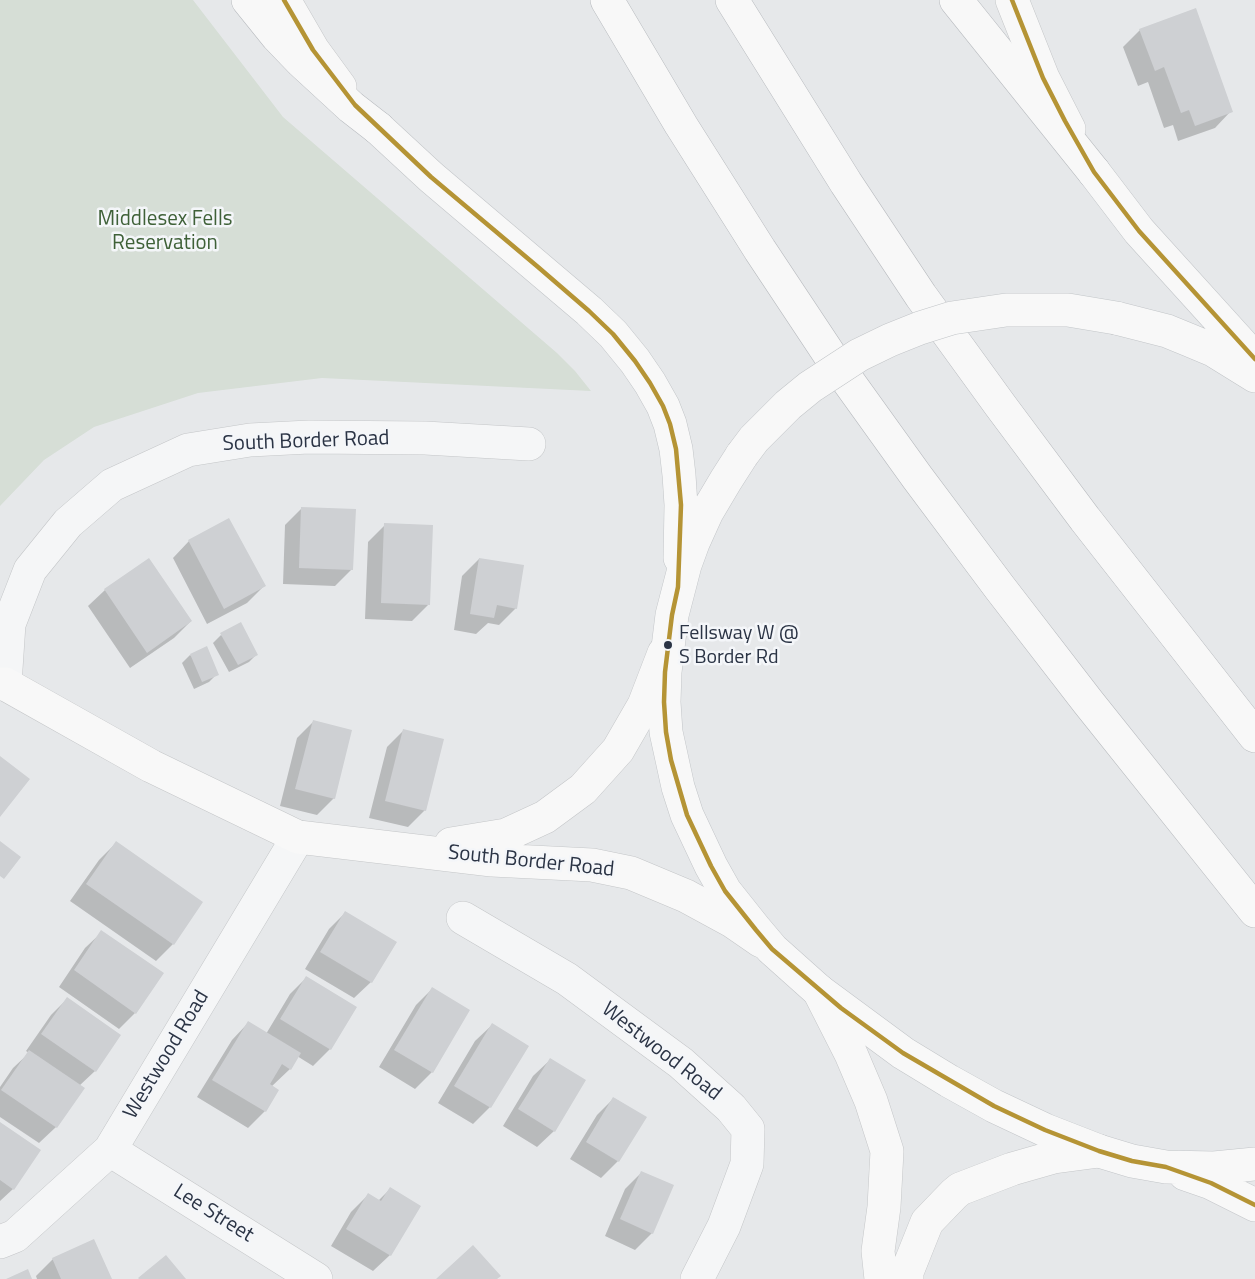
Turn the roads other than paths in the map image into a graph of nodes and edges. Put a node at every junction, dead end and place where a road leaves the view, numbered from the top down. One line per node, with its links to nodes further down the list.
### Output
1 (248, 0): 7 (main road)
2 (284, 0): 7 (main road)
3 (606, 0): 18 (main road)
4 (732, 0): 15 (main road)
5 (956, 0): 8 (main road)
6 (1012, 0): 8 (main road)
7 (378, 128): 12 (main road)
8 (1094, 172): 9 (main road)
9 (1255, 359)
10 (1255, 376): 12 (main road, bridge)
11 (529, 444): 14 (street, South Border Road)
12 (678, 587): 13 (main road)
13 (668, 642): 17 (main road, South Border Road); 20 (main road)
14 (2, 684): 16 (main road, South Border Road)
15 (1255, 736)
16 (298, 837): 17 (main road, South Border Road); 22 (street, Westwood Road)
17 (414, 850): 20 (main road, South Border Road)
18 (1255, 910)
19 (463, 918): 29 (street, Westwood Road)
20 (772, 949): 21 (main road)
21 (819, 991): 23 (main road); 30 (main road)
22 (110, 1150): 27 (street, Westwood Road); 28 (street, Lee Street)
23 (1099, 1151): 25 (main road); 31 (main road)
24 (1255, 1164): 25 (main road)
25 (1166, 1167): 26 (main road)
26 (1255, 1205)
27 (0, 1242)
28 (316, 1279)
29 (697, 1279)
30 (881, 1279)
31 (907, 1279)

